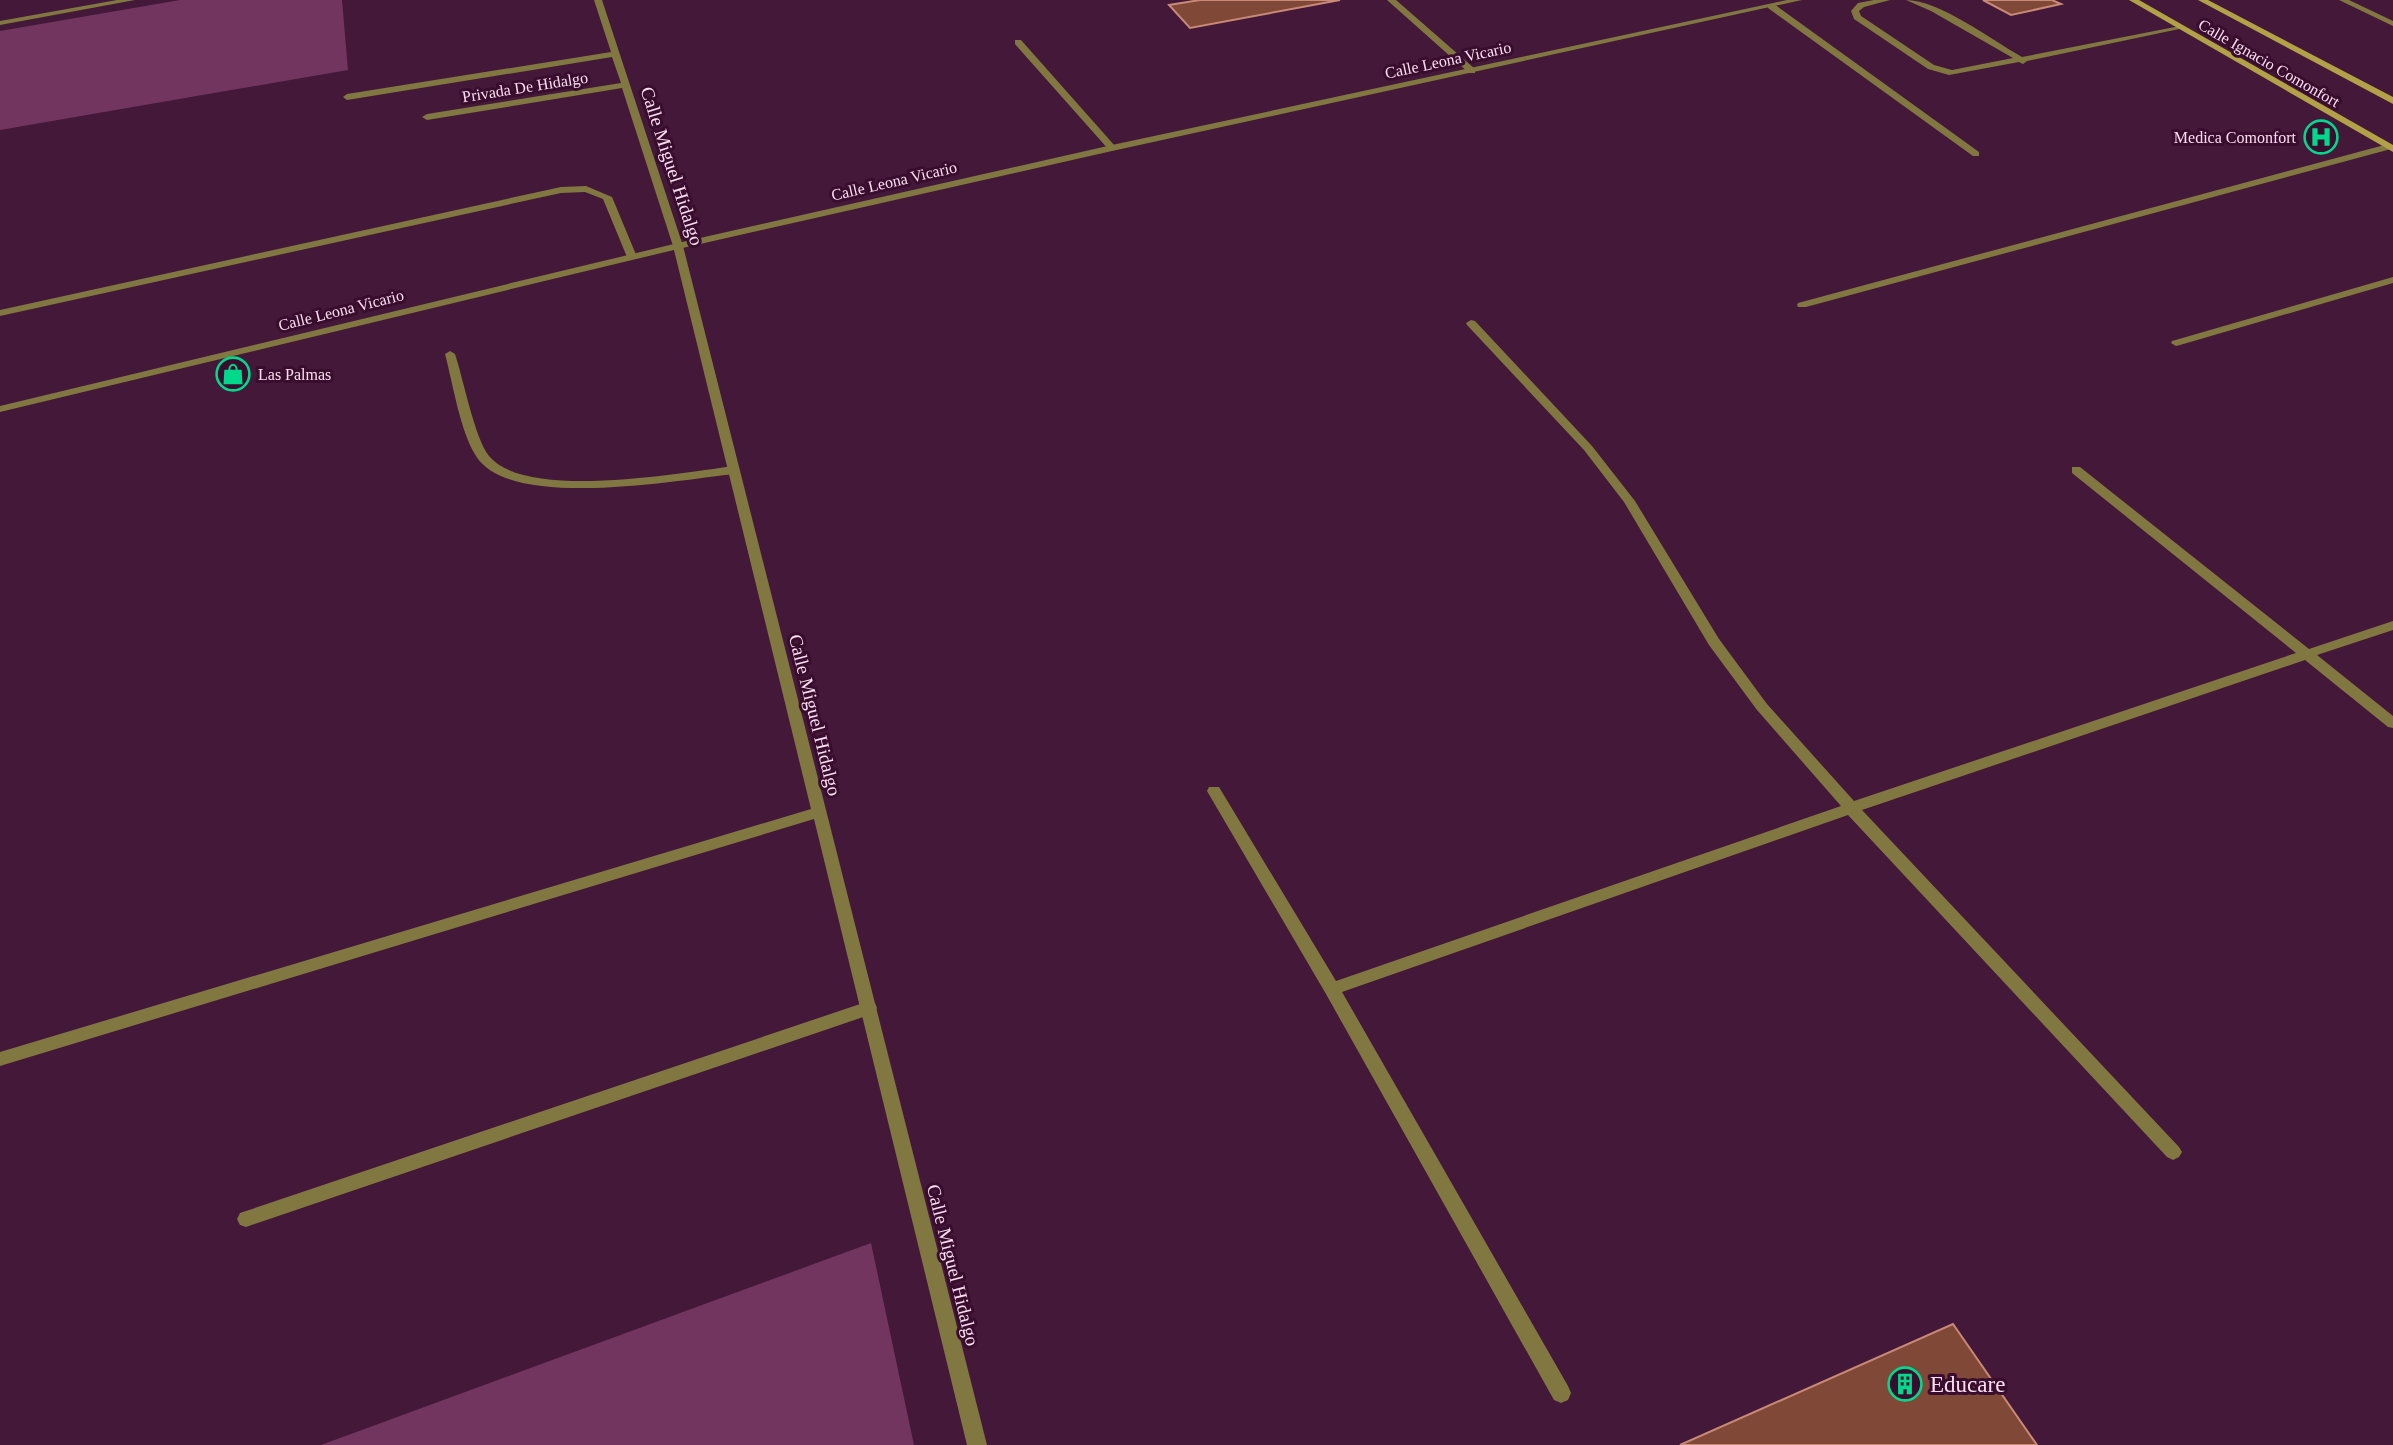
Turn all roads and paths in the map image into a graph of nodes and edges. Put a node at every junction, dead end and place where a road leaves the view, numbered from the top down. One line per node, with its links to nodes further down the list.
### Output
1 (131, 0): 11 (street)
2 (598, 0): 15 (street, Calle Miguel Hidalgo)
3 (1391, 0): 17 (street)
4 (1798, 0): 10 (street, Calle Leona Vicario)
5 (1885, 0): 16 (street)
6 (1910, 0): 16 (street)
7 (2133, 0): 13 (main road, Calle Ignacio Comonfort)
8 (2202, 0): 20 (main road, Calle Ignacio Comonfort)
9 (2343, 0): 12 (street)
10 (1771, 6): 17 (street, Calle Leona Vicario); 24 (street)
11 (0, 23)
12 (2393, 24)
13 (2180, 28): 16 (street); 23 (main road, Calle Ignacio Comonfort)
14 (1018, 42): 22 (street)
15 (616, 54): 18 (street, Calle Miguel Hidalgo); 19 (street)
16 (2023, 61)
17 (1472, 71): 22 (street, Calle Leona Vicario)
18 (626, 85): 21 (street, Privada De Hidalgo); 25 (street, Calle Miguel Hidalgo)
19 (347, 97)
20 (2393, 101)
21 (428, 117)
22 (1112, 148): 25 (street, Calle Leona Vicario)
23 (2390, 148): 28 (street)
24 (1976, 153)
25 (678, 246): 26 (street, Calle Leona Vicario); 34 (street, Calle Miguel Hidalgo)
26 (632, 257): 29 (street); 33 (street, Calle Leona Vicario)
27 (2393, 280): 31 (street)
28 (1802, 305)
29 (0, 313)
30 (1471, 323): 40 (street)
31 (2176, 343)
32 (450, 354): 34 (street)
33 (0, 409)
34 (734, 470): 41 (street, Calle Miguel Hidalgo)
35 (2076, 470): 37 (street)
36 (2393, 625): 37 (street)
37 (2307, 654): 38 (street); 40 (street)
38 (2393, 723)
39 (1213, 791): 42 (street)
40 (1851, 808): 42 (street); 45 (street)
41 (819, 812): 43 (street, Calle Miguel Hidalgo); 44 (street)
42 (1332, 989): 47 (street)
43 (869, 1008): 46 (street); 48 (street, Calle Miguel Hidalgo)
44 (0, 1059)
45 (2174, 1152)
46 (246, 1219)
47 (1561, 1393)
48 (978, 1445)

